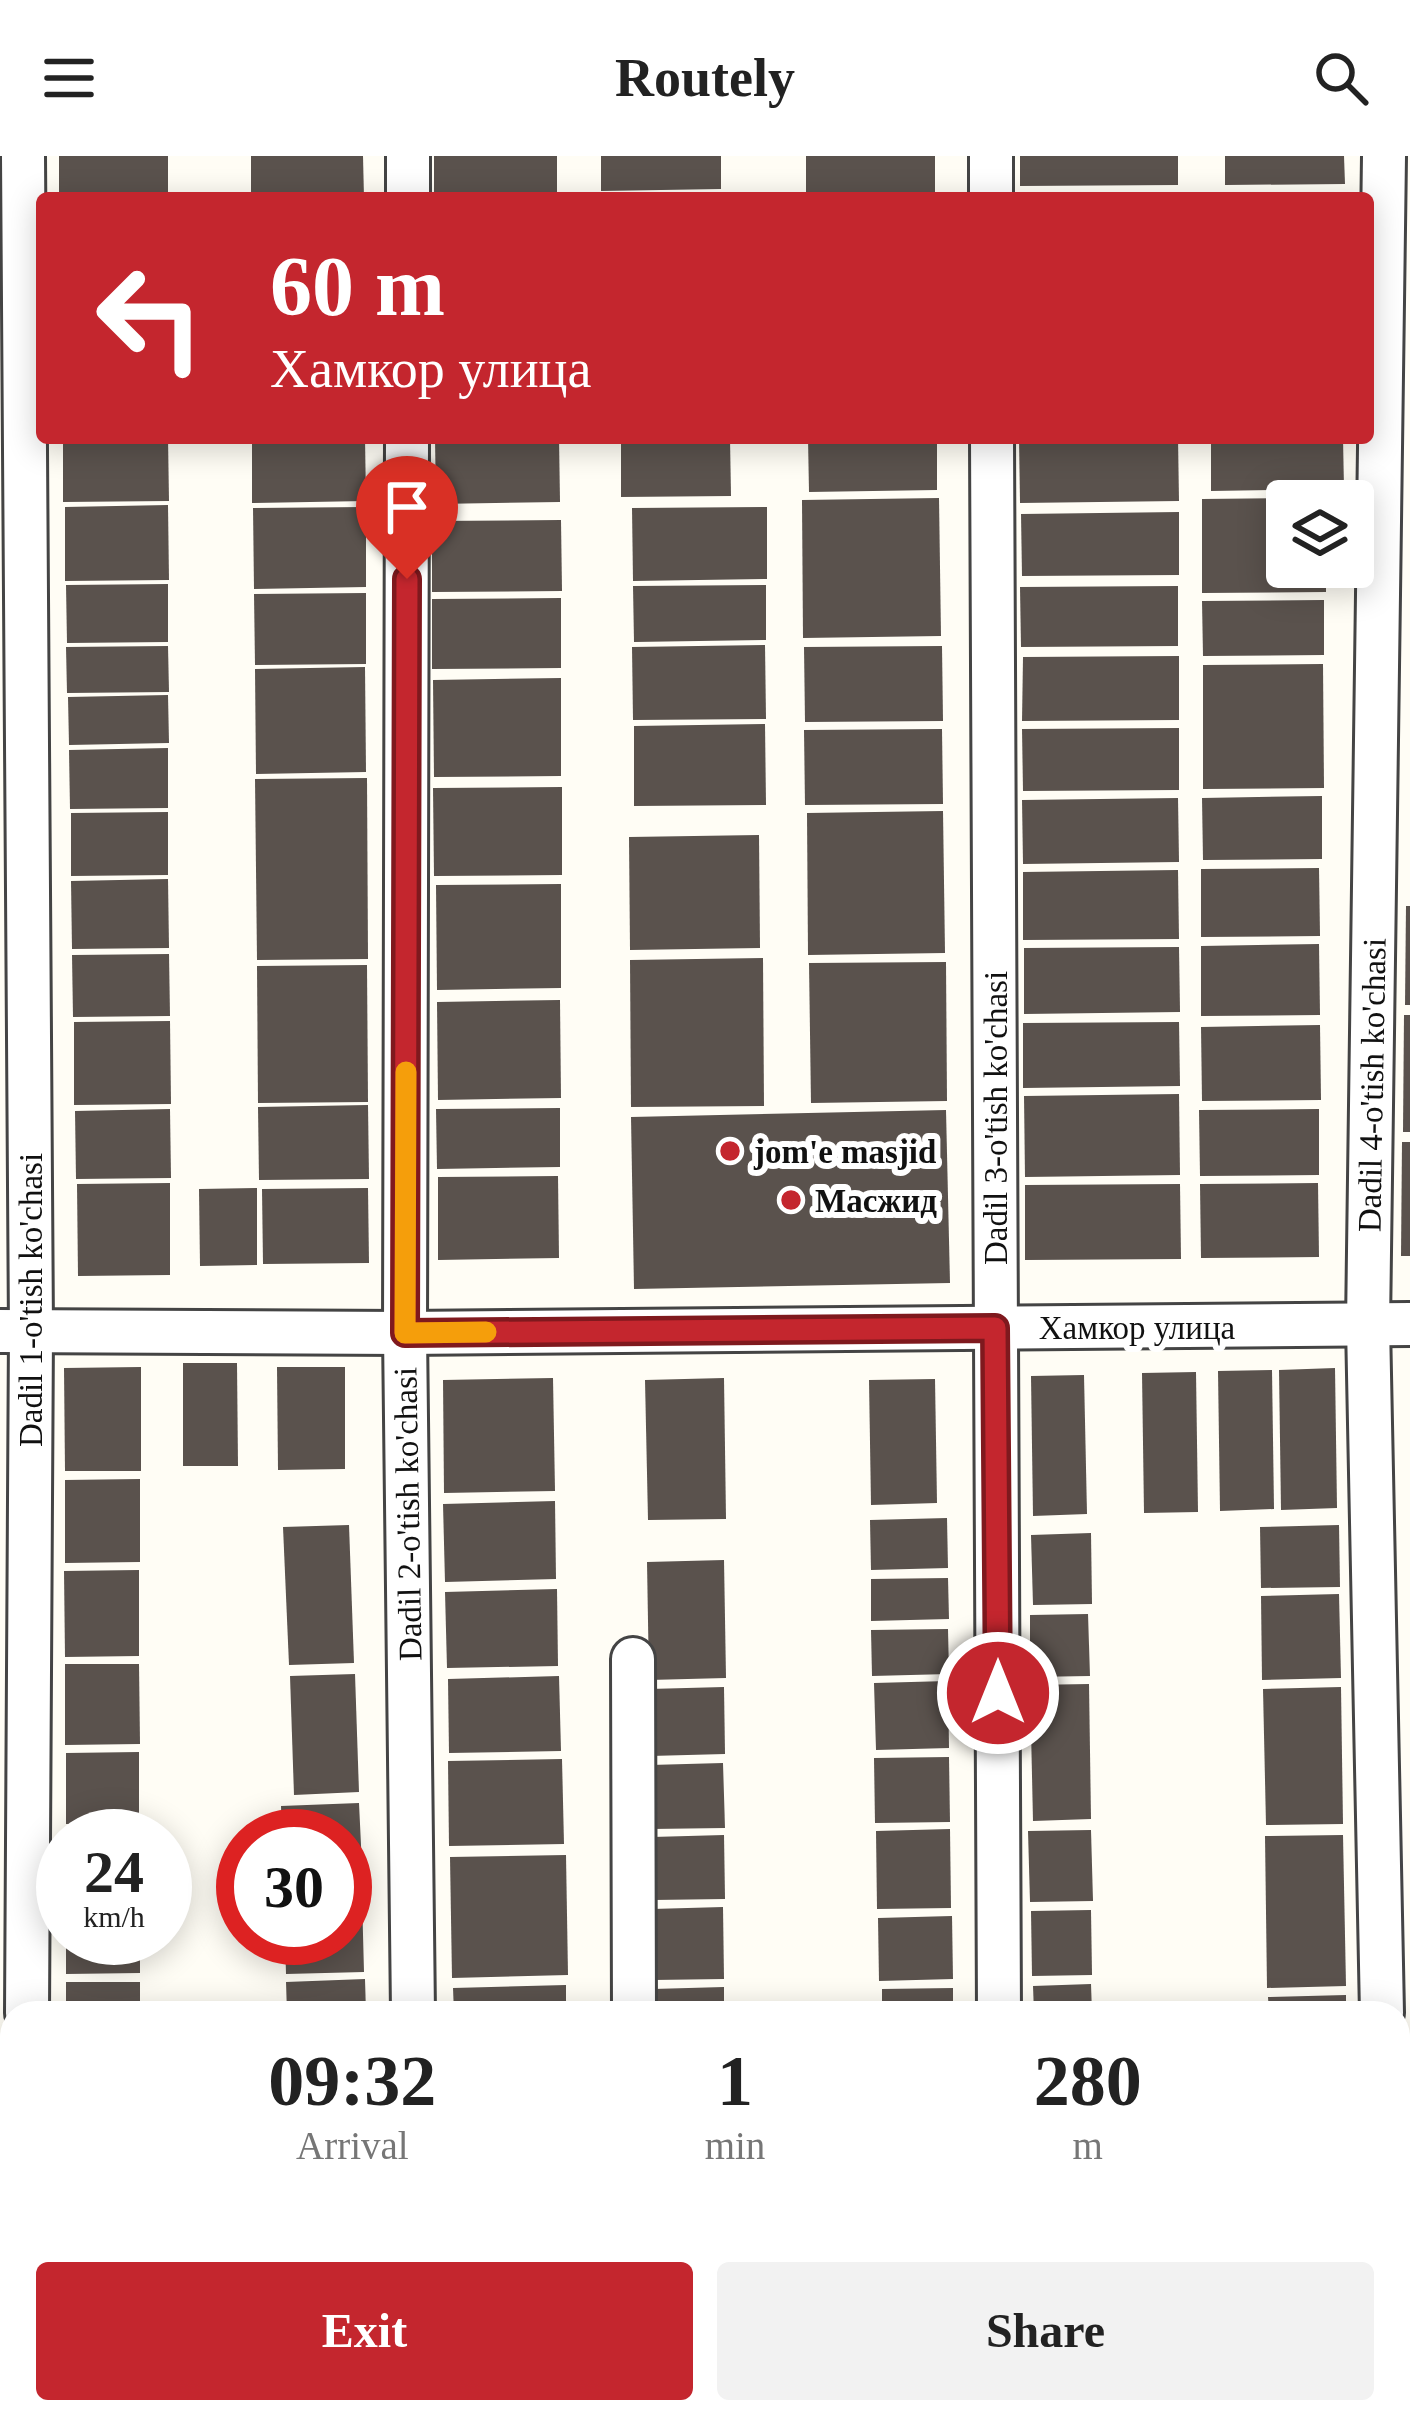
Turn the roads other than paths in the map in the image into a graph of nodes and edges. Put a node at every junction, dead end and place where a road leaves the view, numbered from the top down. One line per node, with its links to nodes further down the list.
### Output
1 (23, 156): 11 (street, Dadil 1-o'tish ko'chasi)
2 (408, 156): 5 (street)
3 (991, 156): 6 (street)
4 (1384, 156): 9 (street, Dadil 4-o'tish ko'chasi)
5 (408, 192)
6 (992, 192)
7 (407, 444): 12 (street, Dadil 2-o'tish ko'chasi)
8 (992, 444): 10 (street, Dadil 3-o'tish ko'chasi)
9 (1389, 1325): 10 (street, Хамкор улица); 18 (street, Dadil 4-o'tish ko'chasi)
10 (995, 1328): 12 (street, Хамкор улица); 17 (street, Dadil 3-o'tish ko'chasi)
11 (15, 1331): 12 (street, Хамкор улица); 14 (street, Dadil 1-o'tish ko'chasi)
12 (405, 1333): 15 (street, Dadil 2-o'tish ko'chasi)
13 (633, 1659): 16 (street)
14 (27, 2001)
15 (413, 2001)
16 (634, 2001)
17 (999, 2001)
18 (1382, 2001)

